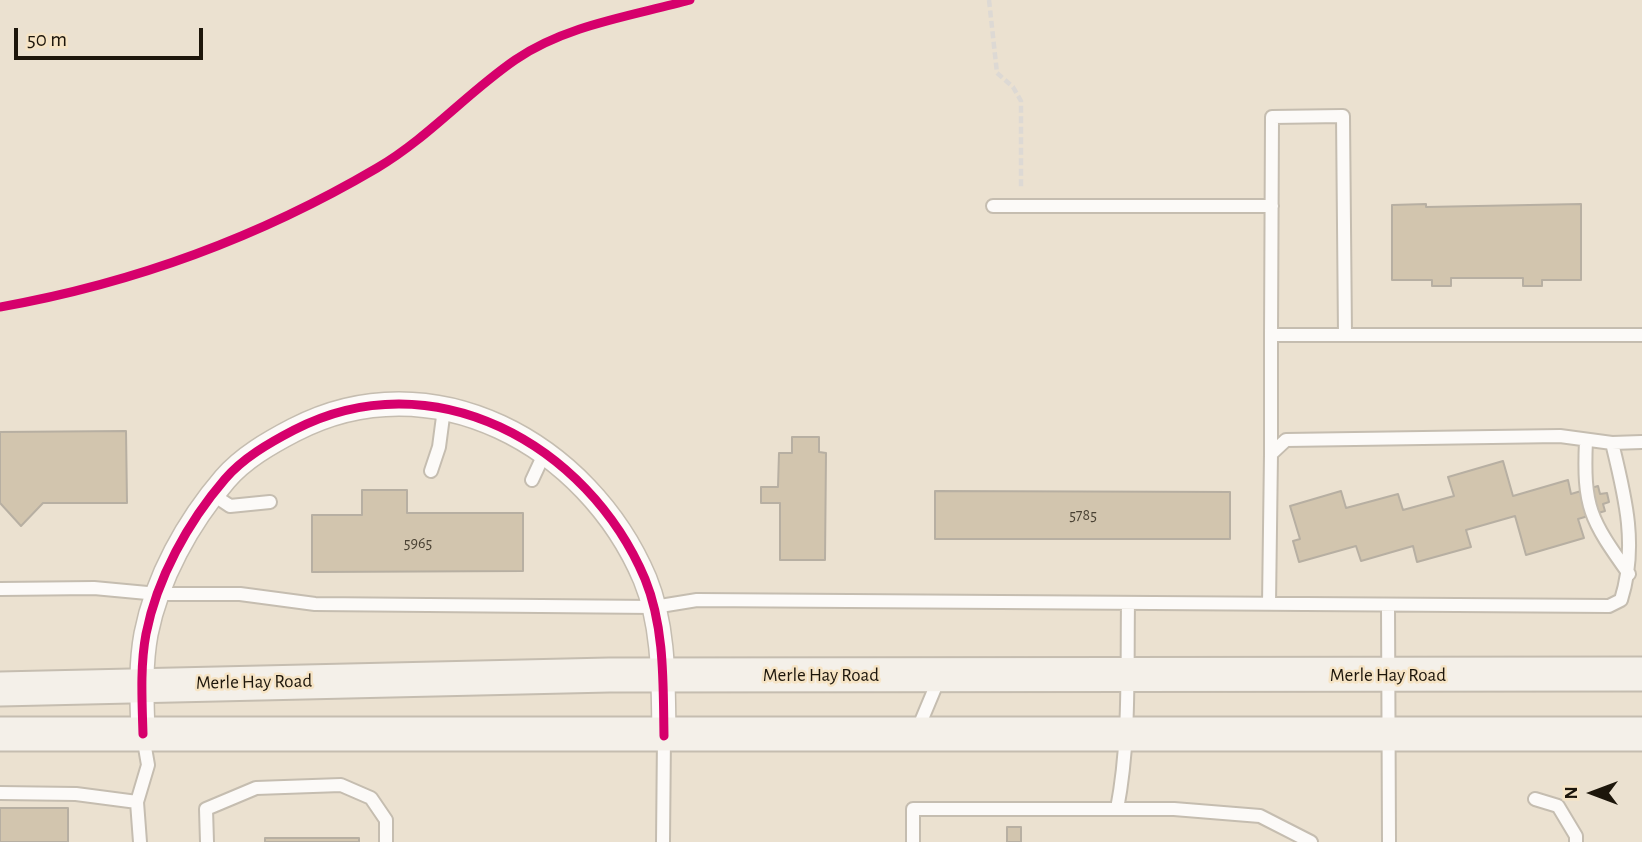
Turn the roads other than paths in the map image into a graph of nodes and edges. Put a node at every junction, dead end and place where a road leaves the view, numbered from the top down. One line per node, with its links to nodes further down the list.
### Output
1 (993, 206): 2 (lane)
2 (1272, 206): 3 (lane); 4 (lane)
3 (1271, 335): 4 (lane); 11 (lane)
4 (1345, 335): 5 (lane)
5 (1642, 335)
6 (444, 409): 10 (street); 12 (lane); 14 (street)
7 (1586, 440): 9 (lane); 11 (lane); 16 (lane)
8 (1642, 442): 9 (lane)
9 (1612, 443): 16 (lane)
10 (545, 452): 13 (lane); 22 (street)
11 (1271, 454): 20 (lane)
12 (431, 471)
13 (532, 480)
14 (212, 495): 15 (lane); 18 (street)
15 (270, 502)
16 (1630, 574): 21 (lane)
17 (0, 589): 18 (lane)
18 (159, 594): 22 (lane); 28 (street)
19 (1128, 603): 20 (lane); 22 (lane); 23 (lane)
20 (1269, 604): 21 (lane)
21 (1388, 605): 26 (lane)
22 (654, 607): 27 (street)
23 (1127, 673): 25 (main road, Merle Hay Road); 26 (main road, Merle Hay Road); 34 (lane)
24 (1642, 674): 26 (main road, Merle Hay Road)
25 (940, 675): 27 (main road, Merle Hay Road); 33 (lane)
26 (1388, 675): 30 (lane)
27 (663, 676): 28 (main road, Merle Hay Road); 36 (street)
28 (142, 684): 29 (main road, Merle Hay Road); 32 (street)
29 (0, 689)
30 (1389, 733): 34 (main road); 35 (main road); 47 (lane)
31 (0, 734): 32 (main road)
32 (143, 734): 36 (main road); 39 (lane)
33 (915, 734): 34 (main road); 36 (main road)
34 (1125, 734): 40 (lane)
35 (1642, 734)
36 (664, 736): 44 (lane)
37 (0, 793): 39 (lane)
38 (1535, 799): 48 (lane)
39 (137, 802): 41 (lane)
40 (1117, 809): 45 (lane); 46 (lane)
41 (140, 842)
42 (206, 842): 43 (lane)
43 (386, 842)
44 (663, 842)
45 (913, 842)
46 (1311, 842)
47 (1390, 842)
48 (1576, 842)

